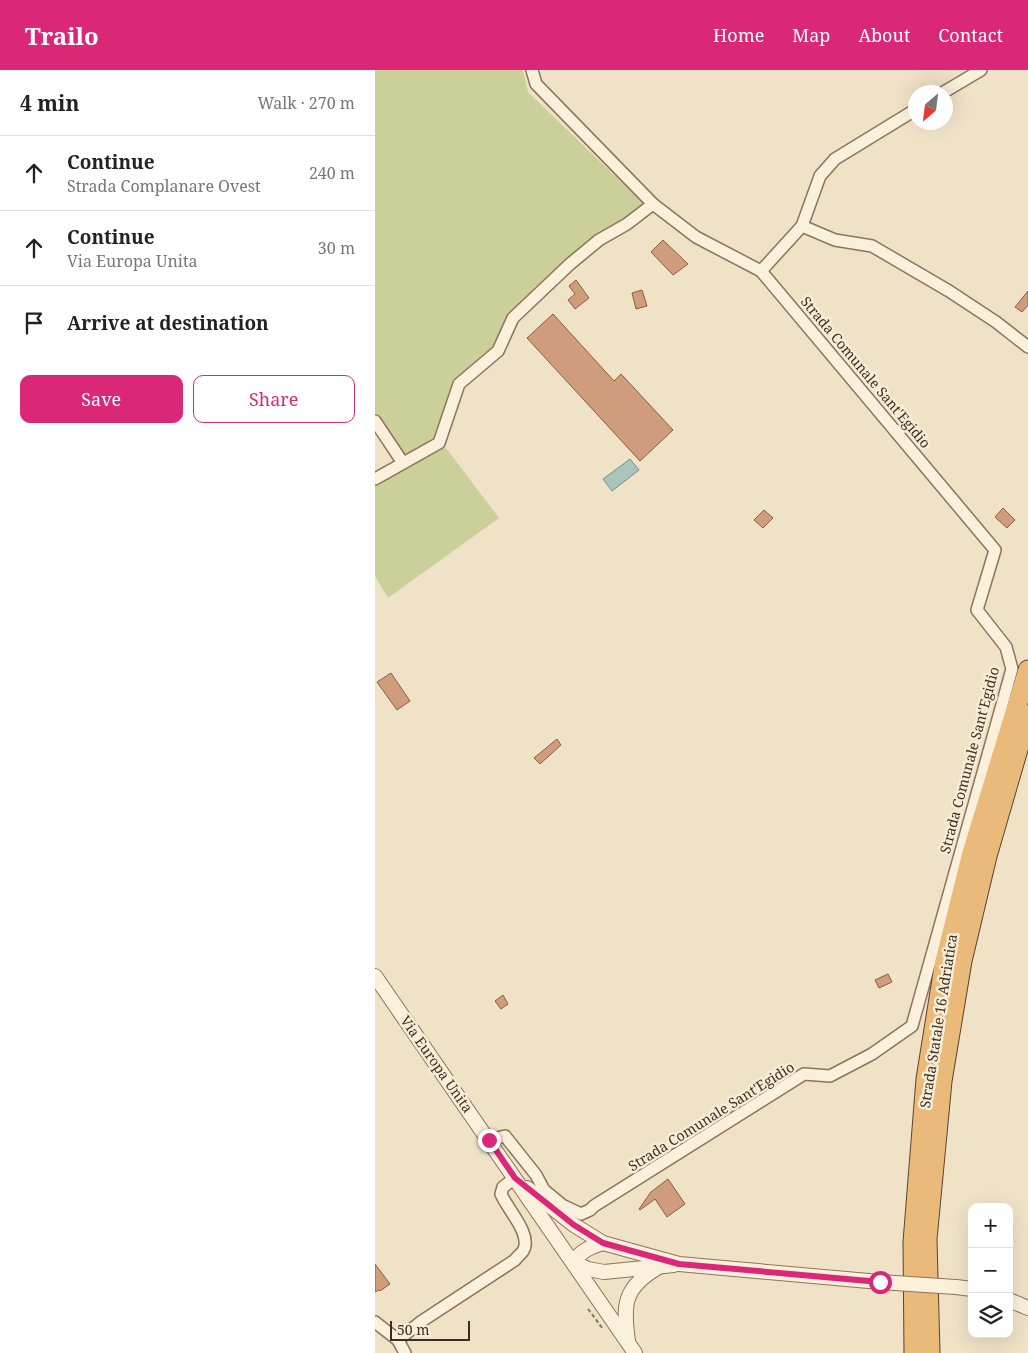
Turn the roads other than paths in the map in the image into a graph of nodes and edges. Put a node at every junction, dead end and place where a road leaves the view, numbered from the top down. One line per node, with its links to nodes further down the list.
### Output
1 (532, 70): 5 (street, Strada Comunale Sant'Egidio)
2 (981, 70): 3 (street)
3 (953, 87)
4 (908, 114): 6 (street)
5 (653, 204): 7 (street, Strada Comunale Sant'Egidio); 10 (street)
6 (802, 226): 7 (street); 8 (street)
7 (761, 270): 15 (street, Strada Comunale Sant'Egidio)
8 (1028, 347)
9 (375, 421): 10 (street)
10 (403, 463): 11 (street)
11 (375, 479)
12 (1028, 670): 27 (highway, Strada Statale 16 Adriatica)
13 (1028, 715): 28 (highway, Strada Statale 16 Adriatica)
14 (375, 976): 15 (street, Via Europa Unita)
15 (489, 1140): 16 (street, Via Europa Unita)
16 (515, 1178): 17 (street); 18 (street, Via Europa Unita); 25 (street)
17 (603, 1243): 18 (street); 19 (street)
18 (573, 1262): 20 (street); 26 (street, Via Europa Unita)
19 (679, 1264): 20 (street); 21 (street, bridge)
20 (658, 1267): 26 (street)
21 (968, 1288)
22 (1013, 1302): 23 (street)
23 (1028, 1308)
24 (375, 1322): 25 (street)
25 (399, 1348)
26 (631, 1348)
27 (914, 1353)
28 (930, 1353)

